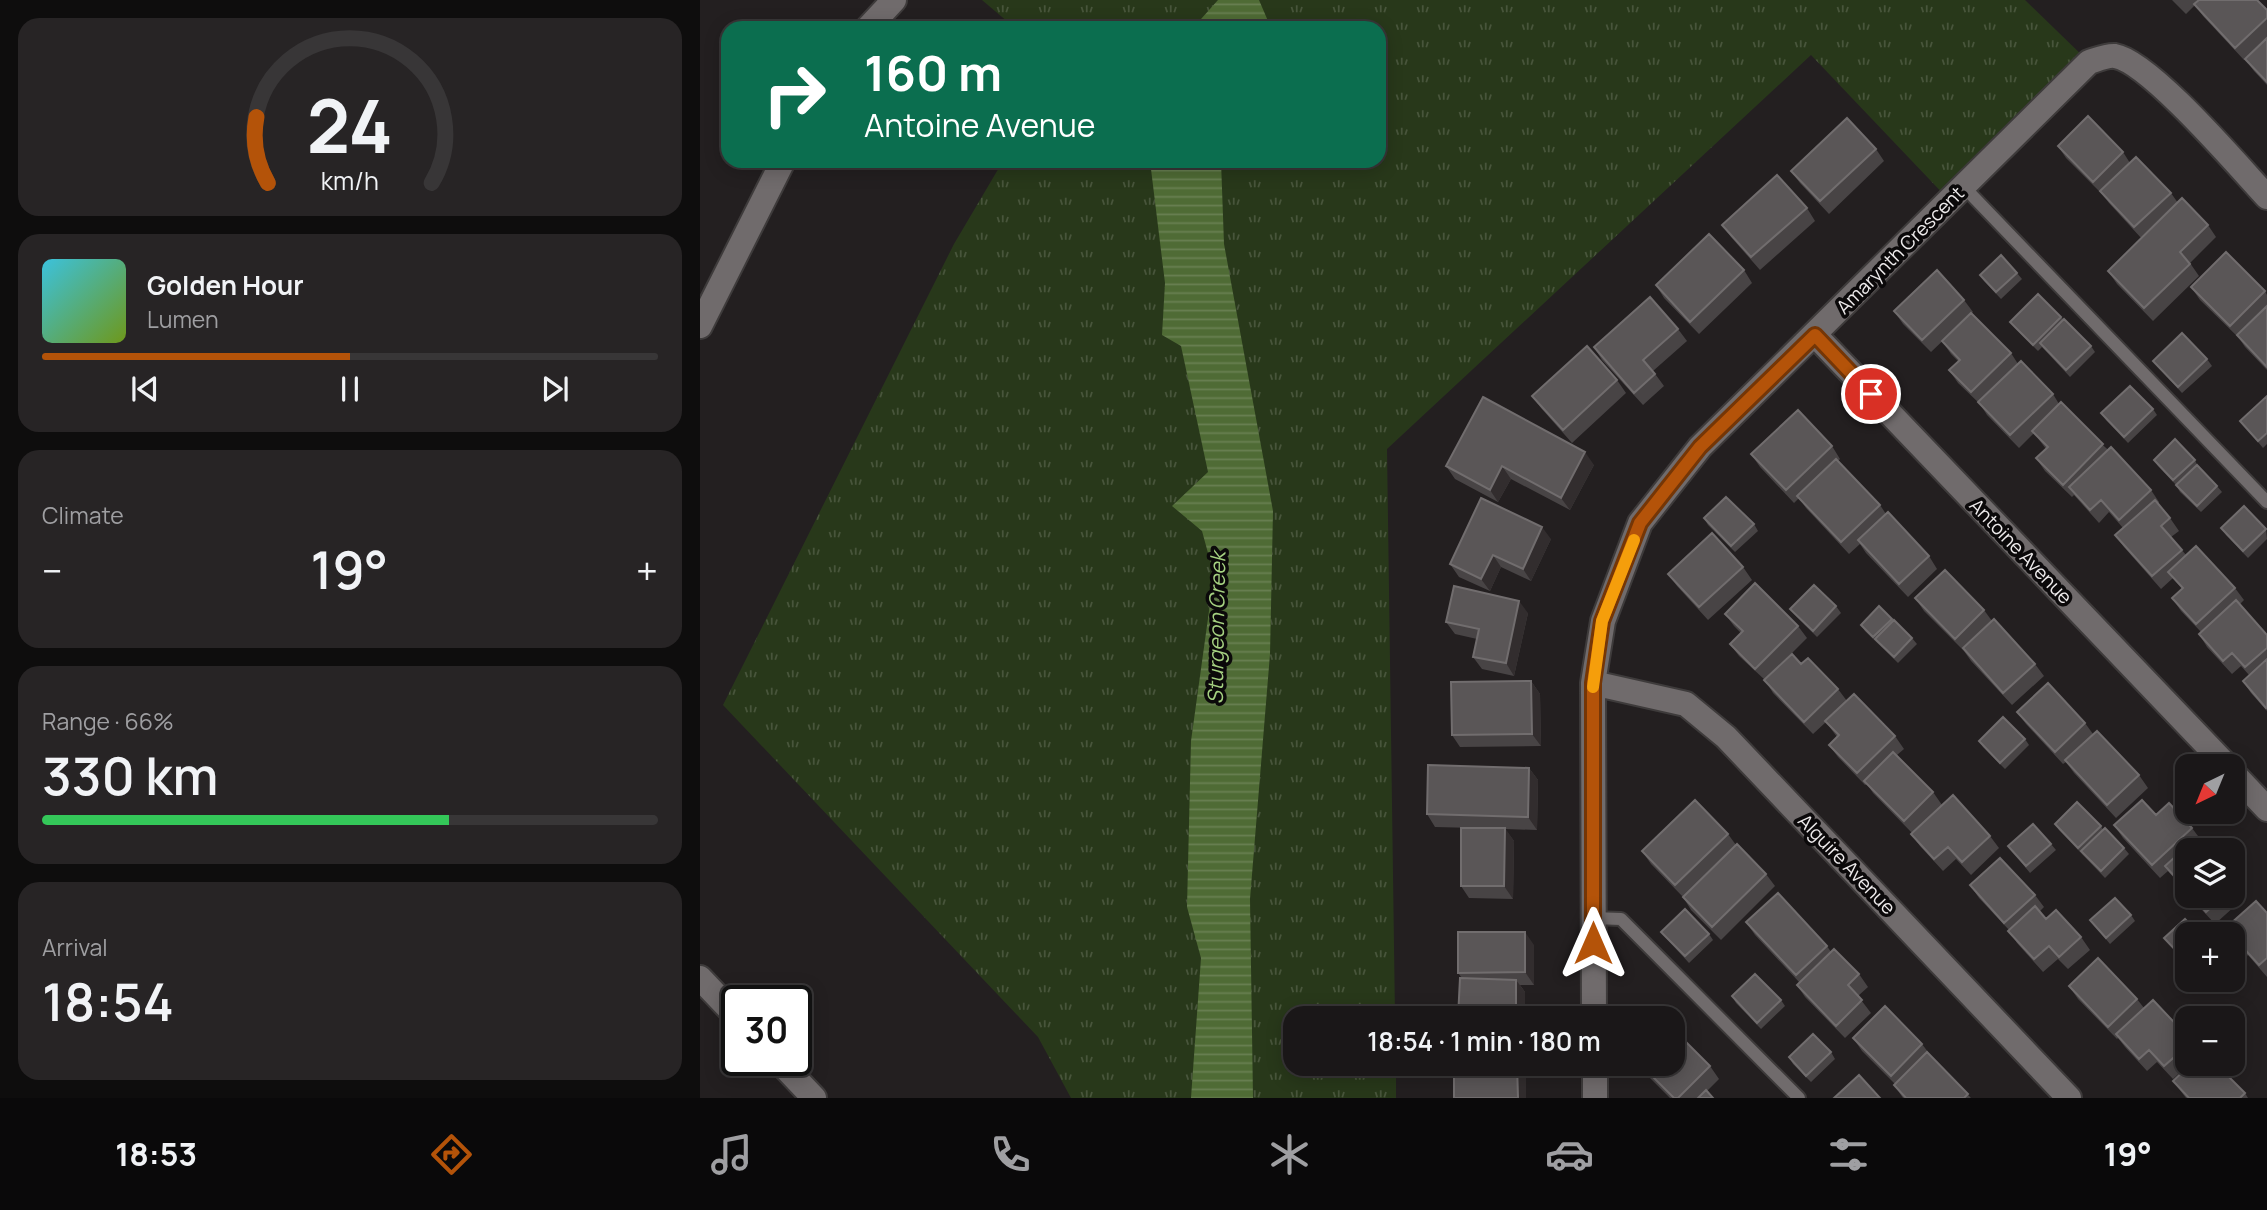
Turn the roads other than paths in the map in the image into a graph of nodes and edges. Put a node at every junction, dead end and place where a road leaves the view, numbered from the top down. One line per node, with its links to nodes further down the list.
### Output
1 (894, 0): 2 (street)
2 (874, 21)
3 (779, 168): 6 (street)
4 (1963, 186): 5 (street, Amarynth Crescent); 7 (street, Amarynth Crescent); 8 (lane)
5 (2267, 197)
6 (700, 326)
7 (1815, 335): 9 (street, Amarynth Crescent); 10 (street, Antoine Avenue)
8 (2267, 502)
9 (1593, 683): 13 (street, Amarynth Crescent); 22 (street, Alguire Avenue)
10 (2216, 754)
11 (2245, 786): 12 (street)
12 (2267, 809)
13 (1592, 918): 16 (street, Amarynth Crescent); 21 (lane)
14 (700, 978): 15 (street)
15 (721, 1000)
16 (1594, 1006)
17 (793, 1076): 19 (street)
18 (1594, 1076): 20 (street)
19 (814, 1098)
20 (1595, 1098)
21 (1799, 1098)
22 (2069, 1098)

